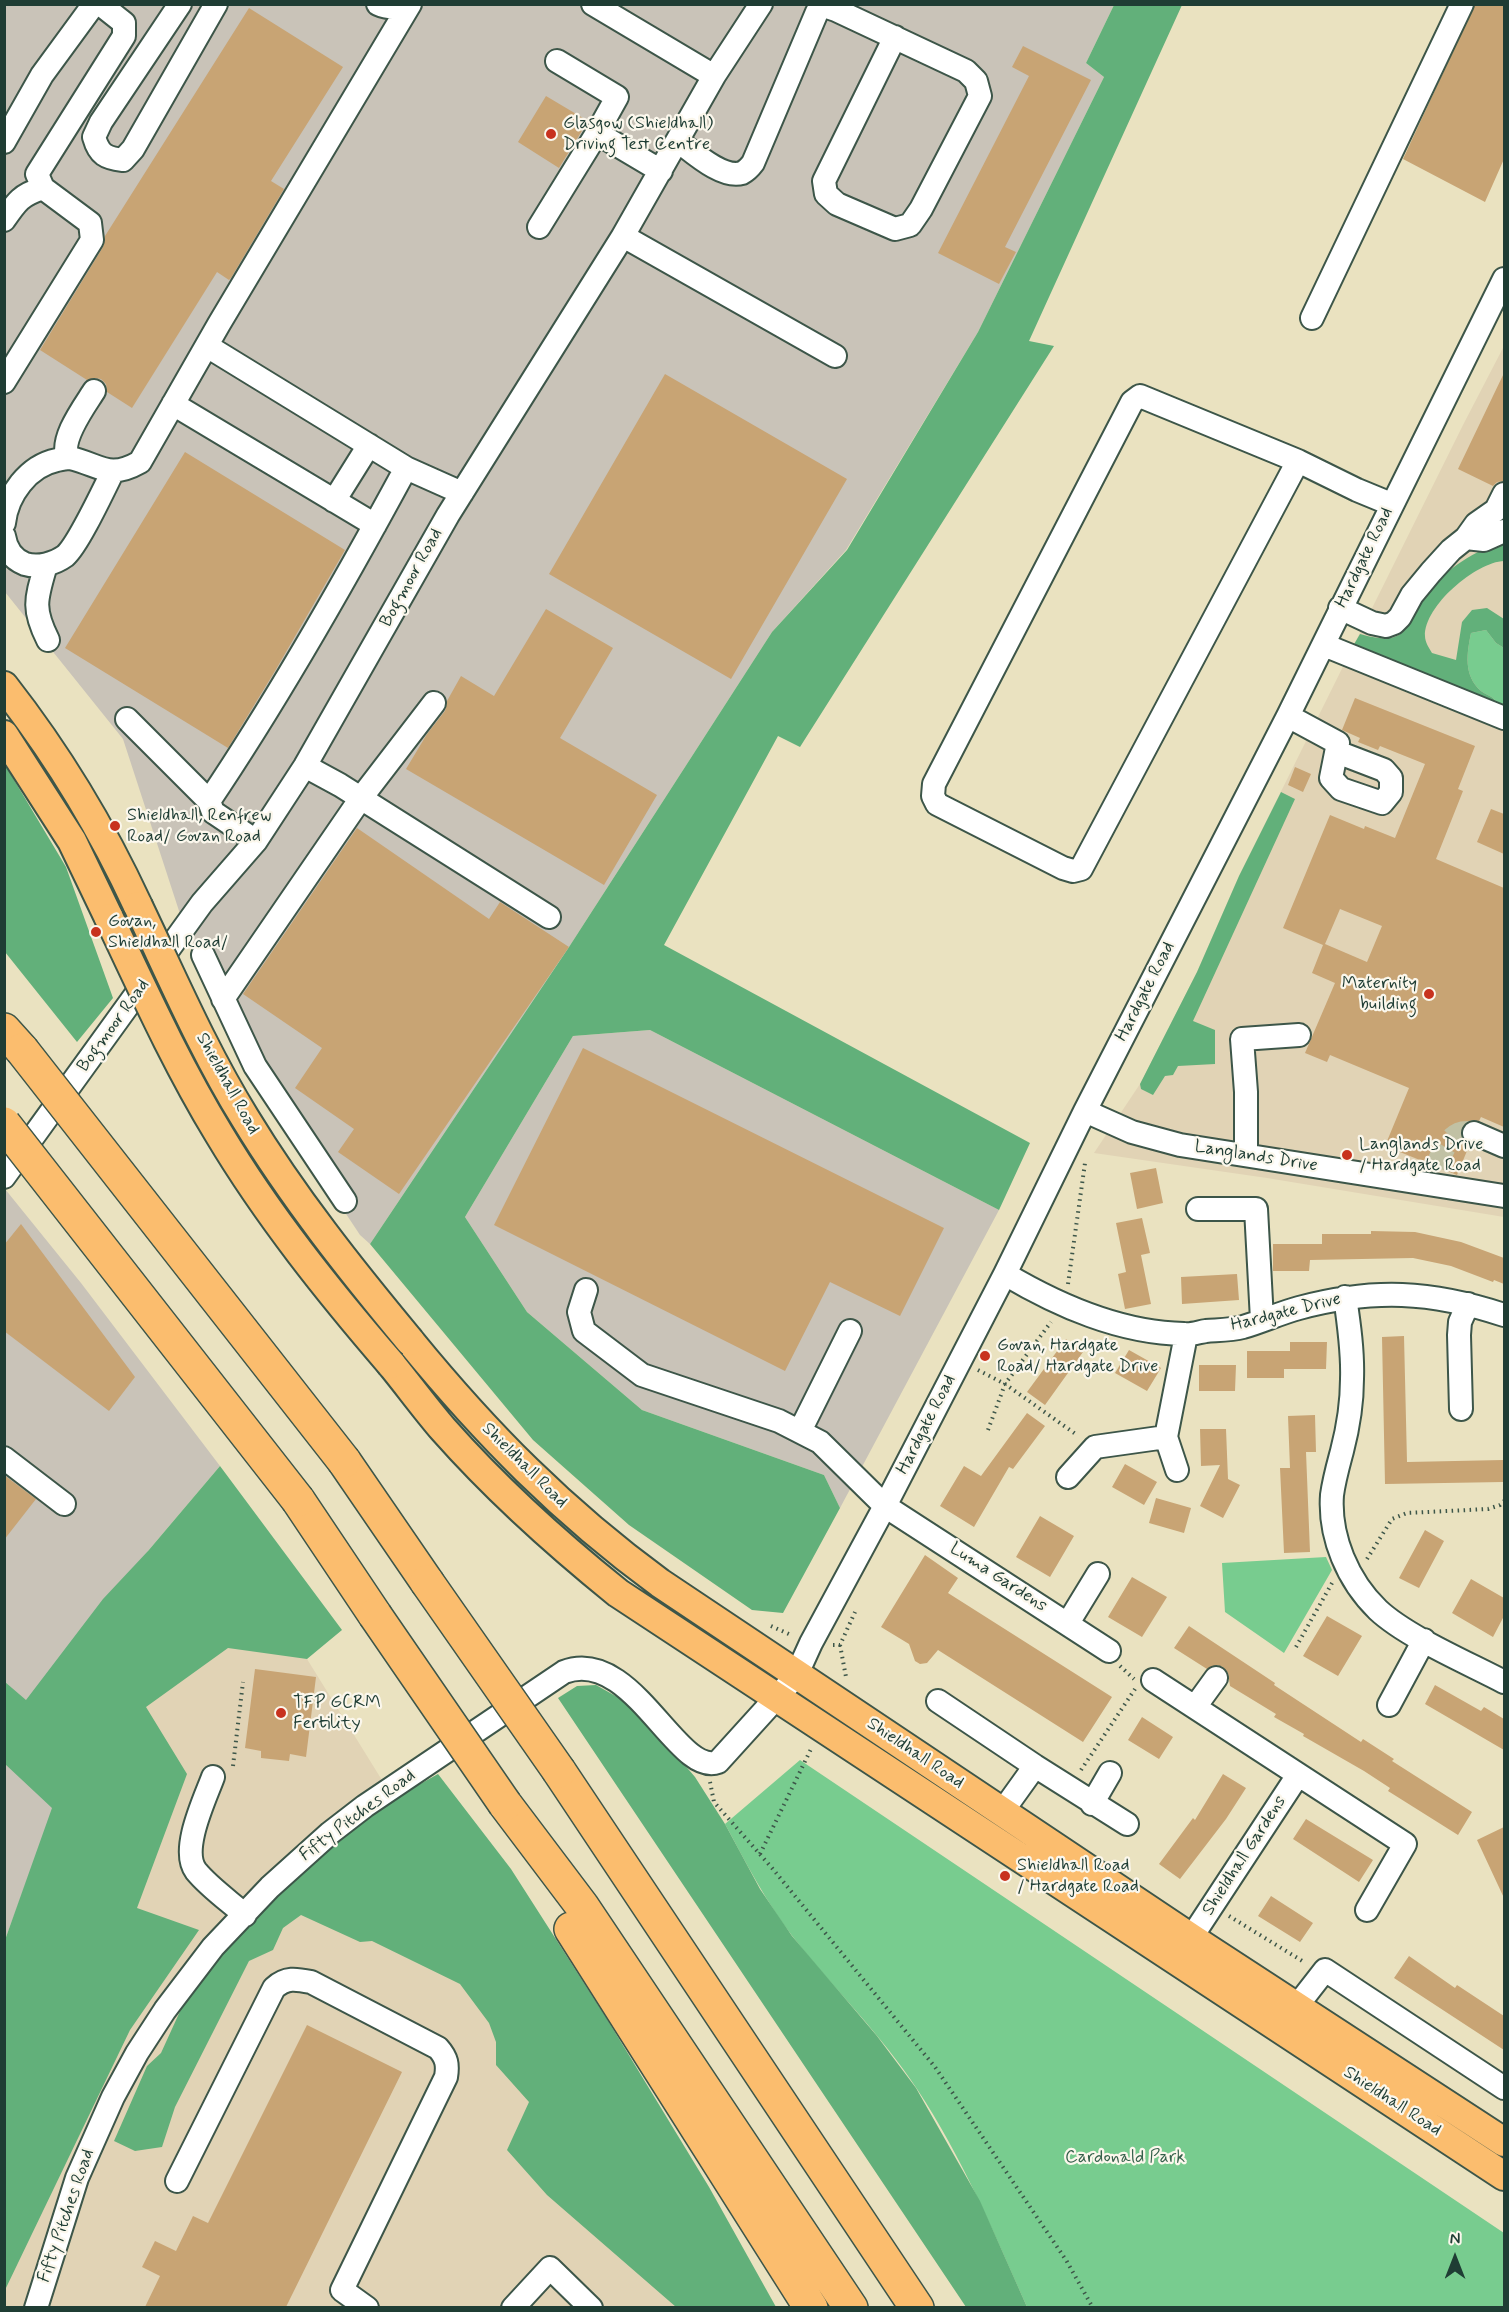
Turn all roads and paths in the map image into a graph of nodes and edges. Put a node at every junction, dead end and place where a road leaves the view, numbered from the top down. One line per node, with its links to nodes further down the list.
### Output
1 (94, 4): 13 (street)
2 (100, 4): 20 (street)
3 (180, 4): 4 (street)
4 (216, 4)
5 (378, 4): 6 (street)
6 (408, 4): 26 (street)
7 (593, 4): 14 (street)
8 (761, 4): 14 (street, Bogmoor Road)
9 (1462, 4): 25 (street)
10 (810, 8): 11 (street); 17 (street)
11 (895, 38): 11 (street)
12 (557, 61): 16 (street)
13 (42, 75): 15 (street); 18 (street)
14 (714, 76): 17 (street, Bogmoor Road)
15 (4, 113)
16 (597, 133): 19 (street); 22 (street)
17 (678, 141): 19 (street, Bogmoor Road)
18 (4, 142)
19 (661, 171): 23 (street, Bogmoor Road)
20 (43, 188): 21 (street); 28 (street)
21 (8, 203)
22 (539, 227)
23 (623, 236): 27 (street); 36 (street, Bogmoor Road)
24 (1504, 279): 39 (street, Hardgate Road)
25 (1312, 318)
26 (207, 346): 30 (street); 31 (street)
27 (835, 356)
28 (4, 382)
29 (94, 391): 32 (street)
30 (173, 404): 35 (street); 38 (street)
31 (369, 445): 34 (street); 38 (street)
32 (68, 458): 35 (street); 40 (street)
33 (1298, 460): 33 (street); 39 (street)
34 (406, 468): 36 (street); 41 (street)
35 (113, 471): 45 (street)
36 (462, 493): 56 (street, Bogmoor Road)
37 (1504, 494): 44 (street)
38 (334, 501): 41 (street)
39 (1391, 504): 46 (street, Hardgate Road)
40 (4, 524)
41 (375, 525): 58 (street)
42 (1504, 531): 44 (street)
43 (4, 536): 45 (street)
44 (1466, 538): 46 (street)
45 (46, 566): 47 (street)
46 (1340, 608): 48 (street, Hardgate Road)
47 (48, 640)
48 (1324, 645): 51 (street, Hardgate Road); 53 (street)
49 (4, 686): 101 (main road, Shieldhall Road, bridge)
50 (434, 703): 57 (street)
51 (1288, 716): 55 (street); 65 (street, Hardgate Road)
52 (127, 718): 58 (street)
53 (1504, 718)
54 (4, 735): 106 (main road, Shieldhall Road, bridge)
55 (1337, 752)
56 (305, 766): 57 (street); 59 (street, Bogmoor Road)
57 (361, 798): 60 (street); 62 (street)
58 (209, 801): 59 (street)
59 (256, 841): 70 (street, Bogmoor Road)
60 (549, 917)
61 (203, 955): 62 (street)
62 (223, 999): 72 (street)
63 (1299, 1035): 69 (street)
64 (13, 1040): 137 (highway, bridge)
65 (1085, 1110): 69 (street, Langlands Drive); 74 (street, Hardgate Road)
66 (4, 1124): 117 (highway, bridge)
67 (1474, 1133): 68 (street)
68 (1504, 1146)
69 (1246, 1155): 71 (street, Langlands Drive)
70 (4, 1177)
71 (1504, 1196)
72 (345, 1201)
73 (1198, 1209): 79 (street)
74 (1005, 1274): 81 (street, Hardgate Drive); 82 (street, Hardgate Road)
75 (586, 1290): 84 (street, Luma Gardens)
76 (1345, 1298): 77 (street, Hardgate Drive); 79 (street, Hardgate Drive); 93 (street)
77 (1468, 1304): 78 (street, Hardgate Drive); 83 (street)
78 (1504, 1315)
79 (1262, 1320): 81 (street, Hardgate Drive)
80 (850, 1331): 84 (street)
81 (1186, 1335): 85 (street)
82 (961, 1360): 86 (path); 92 (street, Hardgate Road)
83 (1461, 1409)
84 (800, 1431): 92 (street, Luma Gardens)
85 (1166, 1437): 86 (street); 88 (street)
86 (1095, 1447): 89 (street)
87 (4, 1458): 91 (street)
88 (1177, 1470)
89 (1068, 1477)
90 (1504, 1501): 93 (path)
91 (64, 1504)
92 (885, 1506): 96 (street, Luma Gardens); 98 (street, Hardgate Road)
93 (1349, 1571): 97 (street); 99 (path)
94 (1098, 1574): 96 (street)
95 (764, 1623): 98 (path)
96 (1068, 1623): 100 (street, Luma Gardens)
97 (1424, 1640): 105 (street); 108 (street)
98 (811, 1644): 101 (street, Hardgate Road)
99 (1296, 1647)
100 (1109, 1651): 116 (path)
101 (796, 1676): 106 (street, Hardgate Road); 119 (main road, Shieldhall Road)
102 (1216, 1678): 109 (street)
103 (1153, 1680): 109 (street)
104 (243, 1682): 111 (path)
105 (1504, 1682)
106 (777, 1699): 110 (street); 126 (main road, Shieldhall Road)
107 (938, 1701): 112 (street)
108 (1389, 1705)
109 (1195, 1707): 114 (street)
110 (705, 1763): 123 (street, Fifty Pitches Road); 138 (path)
111 (233, 1766)
112 (1035, 1767): 116 (street); 119 (street)
113 (1110, 1773): 118 (street)
114 (1298, 1775): 121 (street, Shieldhall Gardens); 122 (street)
115 (213, 1778): 123 (street)
116 (1068, 1788): 118 (street)
117 (505, 1804): 135 (highway); 136 (highway)
118 (1092, 1804): 120 (street)
119 (1002, 1812): 124 (main road, Shieldhall Road)
120 (1127, 1824)
121 (1212, 1905): 124 (street, Shieldhall Gardens); 125 (path)
122 (1367, 1910)
123 (245, 1915): 131 (street, Fifty Pitches Road)
124 (1191, 1938): 126 (main road, Shieldhall Road)
125 (1325, 1970): 126 (street); 127 (street)
126 (1288, 2018): 128 (main road, Shieldhall Road); 129 (main road, Shieldhall Road)
127 (1504, 2088)
128 (1504, 2142)
129 (1504, 2176)
130 (177, 2181): 132 (street)
131 (36, 2307)
132 (368, 2307)
133 (513, 2307): 134 (street)
134 (591, 2307)
135 (811, 2307)
136 (852, 2307)
137 (917, 2307)
138 (1093, 2307)

